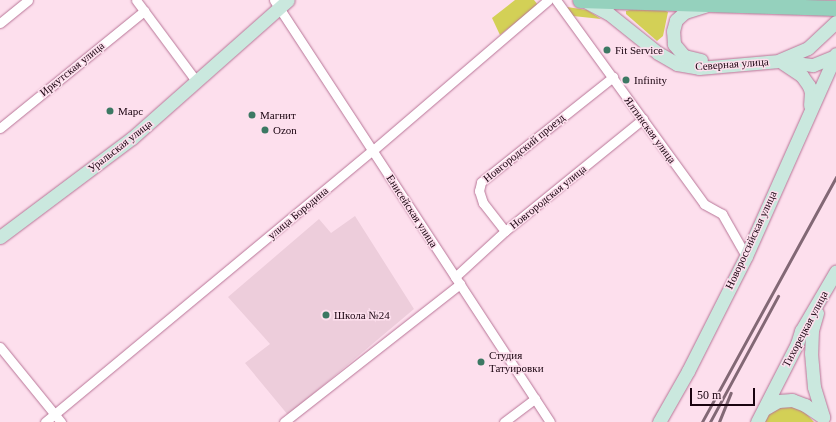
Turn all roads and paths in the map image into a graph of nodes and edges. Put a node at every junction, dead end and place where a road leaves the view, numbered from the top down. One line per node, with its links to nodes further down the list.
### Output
1 (28, 0): 11 (street)
2 (136, 0): 9 (street)
3 (548, 0): 20 (street, улица Бородина)
4 (556, 0): 15 (street, Ялтинская улица)
5 (583, 0): 7 (main road, Северная улица); 14 (main road, Северная улица)
6 (280, 3): 16 (main road, Уральская улица); 20 (street, Енисейская улица)
7 (711, 5): 8 (main road, Северная улица); 14 (main road)
8 (836, 8)
9 (144, 11): 16 (street); 19 (street, Иркутская улица)
10 (836, 22): 13 (main road, Северная улица)
11 (0, 23)
12 (836, 55): 13 (main road, Северная улица); 17 (main road, Новороссийская улица)
13 (779, 61): 14 (main road, Северная улица); 17 (main road, Северная улица)
14 (751, 63)
15 (613, 77): 18 (street, Ялтинская улица); 21 (street, Новгородский проезд)
16 (197, 82): 22 (main road, Уральская улица)
17 (808, 114): 23 (main road, Новороссийская улица)
18 (643, 119): 21 (street, Новгородская улица); 23 (street, Ялтинская улица)
19 (0, 128)
20 (372, 151): 25 (street, Енисейская улица); 30 (street, улица Бородина)
21 (505, 231): 25 (street, Новгородская улица)
22 (0, 237)
23 (746, 256): 37 (main road, Новороссийская улица)
24 (836, 271): 29 (main road, Тихорецкая улица)
25 (458, 280): 28 (street, Енисейская улица); 34 (street, Новгородская улица)
26 (836, 280): 31 (main road, Тихорецкая улица)
27 (0, 347): 30 (street)
28 (535, 399): 35 (street); 36 (street, Енисейская улица)
29 (764, 409): 31 (main road); 38 (main road, Тихорецкая улица)
30 (54, 414): 32 (street, улица Бородина); 33 (street)
31 (825, 420)
32 (45, 422)
33 (61, 422)
34 (284, 422)
35 (504, 422)
36 (550, 422)
37 (659, 422)
38 (757, 422)

